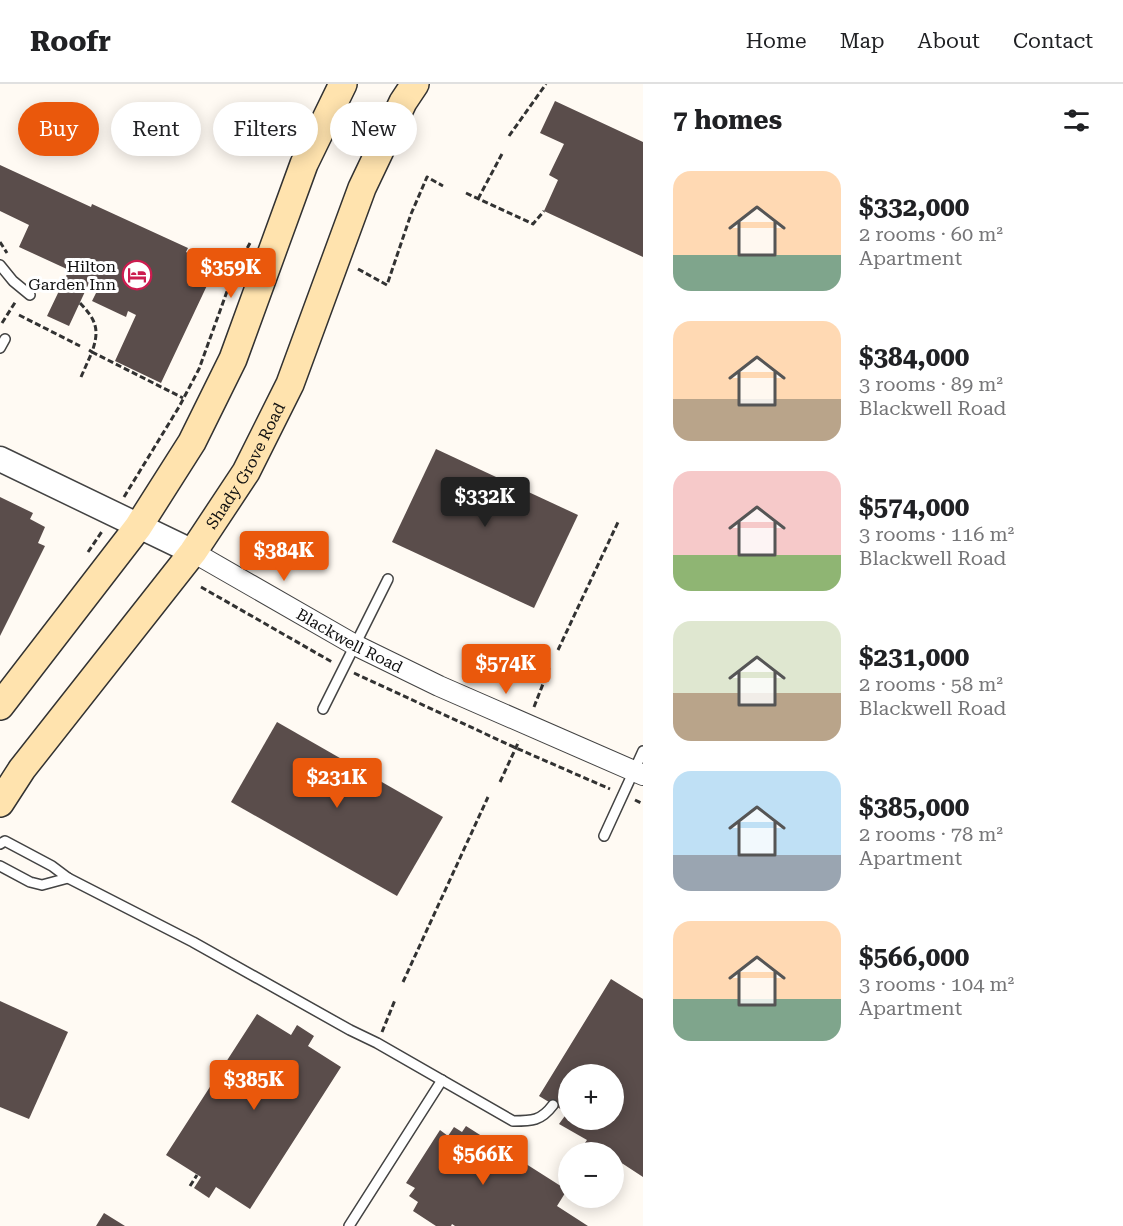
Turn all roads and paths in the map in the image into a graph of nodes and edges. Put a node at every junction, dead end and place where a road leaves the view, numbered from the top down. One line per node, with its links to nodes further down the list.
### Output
1 (343, 84): 31 (main road)
2 (415, 84): 32 (main road, Shady Grove Road)
3 (546, 84): 4 (path)
4 (509, 136)
5 (502, 152): 8 (path)
6 (443, 186): 13 (path)
7 (466, 193): 8 (path)
8 (478, 199): 9 (path)
9 (544, 211)
10 (251, 240): 14 (path)
11 (201, 256): 14 (path)
12 (0, 265): 18 (lane)
13 (358, 269)
14 (234, 272): 27 (path)
15 (34, 284): 16 (path)
16 (60, 289)
17 (20, 294): 21 (path)
18 (30, 295)
19 (80, 303): 25 (path)
20 (19, 315): 23 (path)
21 (2, 323)
22 (5, 339): 24 (lane)
23 (80, 346)
24 (0, 348)
25 (91, 351): 26 (path); 27 (path)
26 (81, 377)
27 (183, 398): 29 (path)
28 (0, 459): 29 (street, Blackwell Road)
29 (113, 515): 31 (street, Blackwell Road); 33 (path)
30 (619, 520): 37 (path)
31 (138, 527): 32 (street, Blackwell Road); 40 (main road)
32 (193, 552): 36 (street, Blackwell Road); 51 (main road, Shady Grove Road)
33 (83, 561)
34 (388, 579): 36 (lane)
35 (201, 587): 39 (path)
36 (356, 645): 39 (lane); 46 (street, Blackwell Road)
37 (558, 650)
38 (550, 666): 42 (path)
39 (343, 669): 41 (lane); 44 (path)
40 (2, 699)
41 (323, 708)
42 (531, 714)
43 (521, 737): 44 (path)
44 (516, 748): 47 (path); 48 (path)
45 (643, 751): 46 (lane)
46 (638, 773): 53 (lane)
47 (500, 782)
48 (608, 789)
49 (488, 797): 57 (path)
50 (636, 801): 52 (path)
51 (0, 803)
52 (643, 804)
53 (604, 836)
54 (0, 844): 56 (lane)
55 (0, 866): 56 (lane)
56 (68, 878): 60 (lane)
57 (403, 982)
58 (395, 1000): 59 (path)
59 (382, 1031)
60 (442, 1080): 61 (lane); 64 (lane)
61 (553, 1104)
62 (197, 1175): 63 (path)
63 (190, 1186)
64 (349, 1226)

